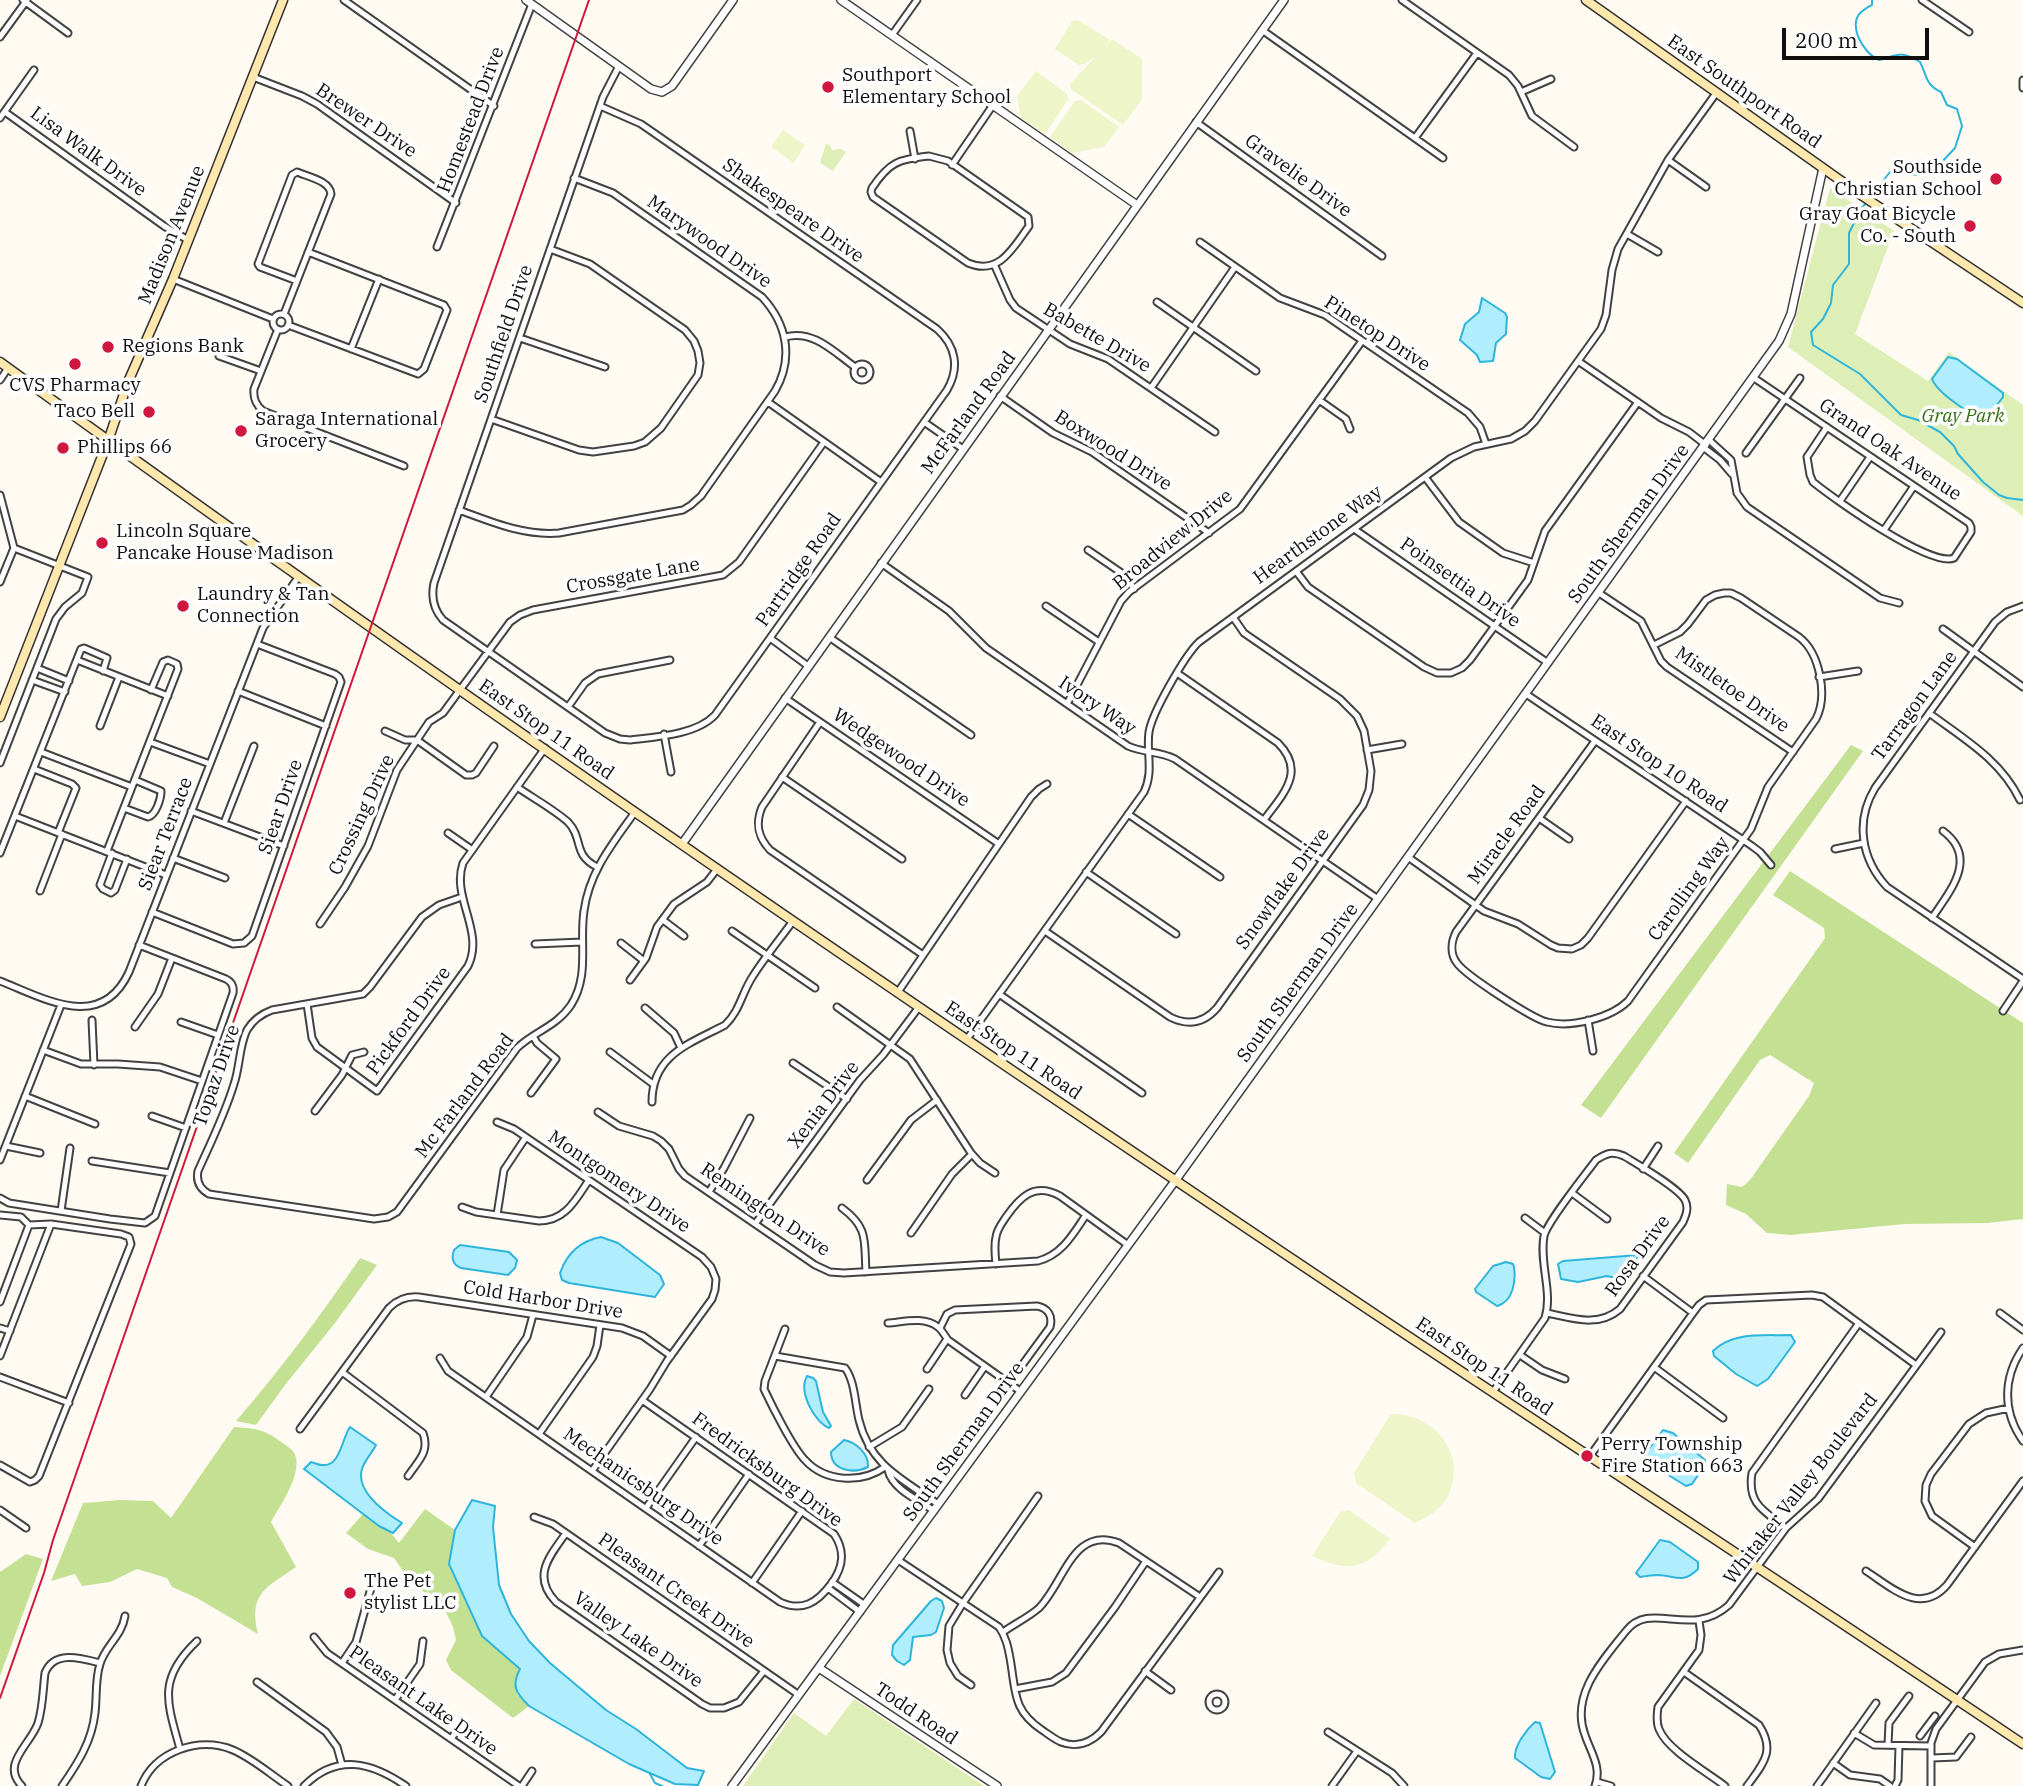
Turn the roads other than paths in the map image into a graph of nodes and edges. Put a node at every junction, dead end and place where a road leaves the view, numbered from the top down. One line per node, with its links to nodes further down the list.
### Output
1 (282, 0): 22 (main road, Madison Avenue)
2 (344, 0): 29 (street)
3 (733, 0): 20 (street)
4 (841, 0): 17 (street)
5 (917, 0): 17 (street)
6 (1284, 0): 14 (street, McFarland Road)
7 (1402, 0): 19 (street)
8 (1586, 0): 27 (main road, East Southport Road)
9 (1922, 0): 13 (street)
10 (1938, 0): 13 (street)
11 (25, 1): 16 (street); 18 (street)
12 (533, 3): 20 (street); 29 (street, Homestead Drive)
13 (1933, 7): 15 (street)
14 (1262, 30): 33 (street, McFarland Road); 35 (street)
15 (1969, 32)
16 (68, 33)
17 (892, 35): 28 (street)
18 (0, 37)
19 (1477, 53): 26 (street); 35 (street)
20 (620, 66): 30 (street, Southfield Drive)
21 (34, 70): 31 (street)
22 (253, 77): 44 (street, Brewer Drive); 47 (main road, Madison Avenue)
23 (1551, 79): 26 (street)
24 (2023, 80): 25 (street)
25 (2023, 88)
26 (1521, 92): 36 (street)
27 (1717, 92): 39 (street, Hearthstone Way); 41 (main road, East Southport Road)
28 (993, 105): 40 (street); 45 (street)
29 (494, 106): 44 (street, Homestead Drive)
30 (600, 106): 42 (street, Southfield Drive); 72 (street, Shakespeare Drive)
31 (5, 112): 32 (street); 47 (street, Lisa Walk Drive)
32 (0, 118)
33 (1196, 122): 45 (street, McFarland Road); 53 (street, Gravelie Drive)
34 (910, 131): 38 (street)
35 (1415, 138): 37 (street)
36 (1574, 147)
37 (1443, 158)
38 (915, 159): 40 (street); 54 (street)
39 (1668, 160): 43 (street); 46 (street, Hearthstone Way)
40 (952, 165): 54 (street)
41 (1823, 168): 60 (main road, East Southport Road); 80 (street, South Sherman Drive)
42 (574, 178): 50 (street, Southfield Drive); 67 (street, Marywood Drive)
43 (1706, 187)
44 (456, 203): 49 (street, Homestead Drive)
45 (1137, 205): 66 (street, McFarland Road)
46 (1627, 234): 52 (street); 73 (street, Hearthstone Way)
47 (188, 240): 56 (main road, Madison Avenue)
48 (1199, 242): 55 (street, Pinetop Drive)
49 (437, 247)
50 (550, 249): 68 (street, Southfield Drive); 89 (street)
51 (309, 252): 57 (street); 58 (street); 58 (street)
52 (1658, 252)
53 (1382, 256)
54 (994, 264): 66 (street, Babette Drive)
55 (1235, 267): 64 (street); 69 (street, Pinetop Drive)
56 (173, 279): 62 (street); 94 (main road, Madison Avenue)
57 (379, 279): 70 (street); 70 (street)
58 (297, 281): 61 (street)
59 (1157, 303): 64 (street)
60 (2023, 303)
61 (284, 314): 62 (street); 63 (street)
62 (274, 319): 65 (street)
63 (288, 325): 65 (street); 70 (street)
64 (1193, 327): 79 (street); 83 (street)
65 (278, 329): 78 (street)
66 (1048, 329): 83 (street, Babette Drive); 84 (street, McFarland Road)
67 (785, 337): 76 (street); 87 (street, Marywood Drive)
68 (520, 338): 75 (street); 89 (street, Southfield Drive)
69 (1362, 341): 86 (street, Broadview Drive); 96 (street, Pinetop Drive)
70 (351, 349)
71 (219, 356): 78 (street)
72 (954, 358): 90 (street, Partridge Road)
73 (1578, 360): 88 (street); 96 (street, Hearthstone Way)
74 (0, 362): 77 (main road, East Stop 11 Road)
75 (606, 367)
76 (855, 367)
77 (8, 368): 82 (street); 94 (main road, East Stop 11 Road)
78 (261, 371): 101 (street)
79 (1256, 371)
80 (1754, 378): 85 (street, Grand Oak Avenue); 97 (street, South Sherman Drive)
81 (1800, 378): 85 (street)
82 (0, 380)
83 (1151, 388): 93 (street, Babette Drive)
84 (1000, 396): 98 (street, McFarland Road); 111 (street, Boxwood Drive)
85 (1786, 399): 91 (street, Grand Oak Avenue); 99 (street)
86 (1319, 400): 92 (street); 111 (street, Broadview Drive)
87 (768, 402): 95 (street); 107 (street, Marywood Drive)
88 (1639, 402): 97 (street); 115 (street)
89 (491, 419): 107 (street, Southfield Drive)
90 (924, 422): 98 (street); 103 (street, Partridge Road)
91 (1827, 427): 100 (street, Grand Oak Avenue); 106 (street)
92 (1350, 429)
93 (1214, 432)
94 (108, 441): 116 (main road, Madison Avenue); 118 (main road, East Stop 11 Road)
95 (824, 442): 103 (street); 133 (street, Crossgate Lane)
96 (1486, 444): 102 (street, Hearthstone Way)
97 (1706, 444): 121 (street, South Sherman Drive); 122 (street)
98 (962, 449): 114 (street, McFarland Road)
99 (1746, 453)
100 (1870, 457): 104 (street, Grand Oak Avenue); 106 (street)
101 (404, 466)
102 (1425, 477): 109 (street, Hearthstone Way); 115 (street)
103 (881, 482): 129 (street, Partridge Road)
104 (1914, 486): 110 (street); 110 (street, Grand Oak Avenue)
105 (0, 495): 108 (street)
106 (1840, 501): 110 (street)
107 (459, 510): 133 (street, Southfield Drive)
108 (2, 511): 112 (street)
109 (1354, 529): 117 (street, Hearthstone Way); 126 (street, Poinsettia Drive)
110 (1884, 530)
111 (1209, 533): 120 (street, Broadview Drive)
112 (14, 548): 116 (street); 119 (street)
113 (1088, 550): 120 (street)
114 (881, 563): 128 (street, McFarland Road); 155 (street, Ivory Way)
115 (1534, 563): 126 (street)
116 (60, 565): 139 (street); 158 (main road, Madison Avenue)
117 (1296, 571): 125 (street, Hearthstone Way); 126 (street)
118 (299, 576): 131 (street, Siear Terrace); 149 (main road, East Stop 11 Road)
119 (0, 582)
120 (1134, 589): 130 (street, Broadview Drive)
121 (1599, 593): 132 (street, Mistletoe Drive); 137 (street, South Sherman Drive)
122 (1899, 603)
123 (1046, 606): 130 (street)
124 (2023, 606): 134 (street, Tarragon Lane)
125 (1233, 617): 142 (street, Hearthstone Way); 172 (street, Snowflake Drive)
126 (1495, 626): 137 (street, Poinsettia Drive)
127 (1942, 629): 134 (street)
128 (829, 637): 138 (street, McFarland Road); 164 (street)
129 (770, 638): 138 (street); 163 (street, Partridge Road)
130 (1099, 642): 155 (street, Broadview Drive)
131 (257, 644): 150 (street, Siear Terrace); 161 (street, Siear Drive)
132 (1654, 645): 144 (street); 175 (street, Mistletoe Drive)
133 (488, 651): 149 (street, Crossgate Lane); 156 (street)
134 (1973, 652): 147 (street); 157 (street, Tarragon Lane)
135 (77, 660): 140 (street); 140 (street); 146 (street)
136 (670, 660): 156 (street)
137 (1548, 663): 152 (street, South Sherman Drive)
138 (808, 666): 154 (street, McFarland Road)
139 (37, 668): 145 (street); 146 (street)
140 (103, 671): 143 (street)
141 (1858, 671): 144 (street)
142 (1177, 673): 173 (street, Hearthstone Way); 193 (street)
143 (119, 677): 148 (street); 160 (street)
144 (1819, 677): 175 (street, Carolling Way)
145 (32, 680): 151 (street); 176 (street)
146 (69, 681): 151 (street)
147 (2023, 687)
148 (151, 690): 153 (street); 153 (street)
149 (461, 690): 165 (street, Crossing Drive); 171 (main road, East Stop 11 Road)
150 (239, 691): 161 (street); 177 (street, Siear Terrace)
151 (65, 692): 174 (street)
152 (1526, 694): 166 (street, East Stop 10 Road); 208 (street, South Sherman Drive)
153 (168, 696): 167 (street)
154 (785, 698): 159 (street, Wedgewood Drive); 200 (street, McFarland Road)
155 (1067, 704): 173 (street, Ivory Way)
156 (568, 707): 163 (street, Partridge Road)
157 (1929, 713): 185 (street); 202 (street, Tarragon Lane)
158 (0, 717)
159 (820, 722): 180 (street); 201 (street, Wedgewood Drive)
160 (100, 726)
161 (326, 726): 203 (street, Siear Drive)
162 (385, 731): 165 (street)
163 (664, 734): 179 (street)
164 (971, 735)
165 (417, 740): 170 (street); 228 (street, Crossing Drive)
166 (1595, 740): 186 (street, East Stop 10 Road); 192 (street, Miracle Road)
167 (150, 741): 177 (street); 181 (street)
168 (1402, 744): 172 (street)
169 (254, 746): 194 (street)
170 (494, 746)
171 (545, 748): 184 (street, Pickford Drive); 189 (main road, East Stop 11 Road)
172 (1367, 750): 212 (street, Snowflake Drive)
173 (1149, 751): 190 (street, Hearthstone Way); 193 (street, Ivory Way)
174 (40, 752): 178 (street); 183 (street)
175 (1793, 752): 199 (street, Carolling Way)
176 (0, 763)
177 (210, 764): 188 (street, Siear Terrace)
178 (34, 769): 191 (street); 196 (street)
179 (671, 772)
180 (782, 778): 211 (street); 238 (street)
181 (135, 780): 183 (street); 187 (street)
182 (1047, 785): 201 (street)
183 (132, 787): 187 (street)
184 (517, 787): 204 (street, Pickford Drive); 214 (street)
185 (2020, 800)
186 (1686, 801): 199 (street, East Stop 10 Road); 223 (street)
187 (124, 808): 206 (street)
188 (191, 811): 194 (street); 209 (street, Siear Terrace)
189 (635, 812): 200 (main road, East Stop 11 Road); 214 (street, Mc Farland Road)
190 (1128, 814): 216 (street, Hearthstone Way); 218 (street)
191 (15, 816): 196 (street); 207 (street)
192 (1539, 818): 198 (street); 223 (street, Miracle Road)
193 (1264, 820): 212 (street, Ivory Way)
194 (224, 823): 203 (street)
195 (1943, 831): 225 (street)
196 (60, 833): 206 (street); 220 (street)
197 (448, 833): 204 (street)
198 (1569, 839)
199 (1744, 840): 213 (street, East Stop 10 Road); 254 (street, Carolling Way)
200 (682, 844): 215 (main road, East Stop 11 Road)
201 (999, 844): 238 (street)
202 (1864, 844): 205 (street); 225 (street)
203 (284, 846): 224 (street, Siear Drive)
204 (471, 849): 221 (street, Pickford Drive)
205 (1835, 849)
206 (109, 852): 210 (street); 210 (street)
207 (0, 853)
208 (1408, 857): 222 (street, South Sherman Drive); 223 (street)
209 (173, 858): 217 (street, Siear Terrace); 219 (street)
210 (127, 859): 217 (street)
211 (902, 859)
212 (1322, 861): 222 (street, Ivory Way); 229 (street, Snowflake Drive)
213 (1771, 865)
214 (597, 867): 233 (street, Mc Farland Road)
215 (717, 869): 226 (street); 227 (main road, East Stop 11 Road)
216 (1086, 872): 229 (street, Hearthstone Way); 231 (street)
217 (166, 875): 224 (street, Siear Terrace)
218 (1220, 877)
219 (225, 878)
220 (40, 891)
221 (462, 897): 247 (street, Topaz Drive); 268 (street, Pickford Drive)
222 (1378, 900): 297 (street, South Sherman Drive)
223 (1476, 905): 254 (street, Miracle Road)
224 (152, 912): 236 (street, Siear Terrace)
225 (1932, 918): 242 (street)
226 (663, 920): 232 (street); 240 (street)
227 (793, 921): 237 (street); 245 (main road, East Stop 11 Road)
228 (320, 924)
229 (1045, 930): 246 (street, Hearthstone Way)
230 (732, 931): 237 (street)
231 (1176, 934)
232 (684, 936)
233 (582, 942): 235 (street); 258 (street, Mc Farland Road)
234 (621, 943): 240 (street)
235 (534, 944)
236 (139, 945): 239 (street); 248 (street, Siear Terrace)
237 (768, 955): 244 (street); 261 (street)
238 (923, 955): 245 (street)
239 (172, 958): 256 (street); 257 (street)
240 (644, 961): 241 (street)
241 (630, 980)
242 (2023, 980): 252 (street)
243 (0, 981): 248 (street, Siear Terrace)
244 (816, 988)
245 (898, 992): 250 (main road, East Stop 11 Road)
246 (999, 994): 259 (street, Hearthstone Way); 272 (street)
247 (307, 1004): 268 (street); 305 (street, Topaz Drive)
248 (61, 1005): 262 (street)
249 (837, 1007): 260 (street)
250 (919, 1007): 259 (main road, East Stop 11 Road); 260 (street, Xenia Drive)
251 (645, 1008): 261 (street)
252 (2003, 1011)
253 (92, 1020): 267 (street)
254 (1588, 1020): 263 (street)
255 (181, 1022): 257 (street)
256 (135, 1027)
257 (218, 1035): 269 (street)
258 (533, 1037): 271 (street); 305 (street, Mc Farland Road)
259 (967, 1039): 297 (main road, East Stop 11 Road)
260 (891, 1044): 274 (street, Xenia Drive); 275 (street)
261 (681, 1048): 270 (street)
262 (43, 1050): 267 (street); 273 (street)
263 (1593, 1051)
264 (364, 1052): 268 (street)
265 (610, 1052): 270 (street)
266 (793, 1063): 274 (street)
267 (94, 1065): 269 (street)
268 (345, 1067): 277 (street)
269 (202, 1081): 283 (street)
270 (653, 1084): 276 (street)
271 (531, 1093)
272 (1142, 1093)
273 (25, 1096): 282 (street); 285 (street)
274 (847, 1099): 311 (street, Xenia Drive)
275 (937, 1100): 289 (street); 296 (street)
276 (652, 1102)
277 (315, 1111)
278 (598, 1112): 298 (street, Remington Drive)
279 (152, 1116): 283 (street)
280 (750, 1118): 298 (street)
281 (497, 1122): 284 (street, Montgomery Drive)
282 (95, 1124)
283 (186, 1128): 293 (street)
284 (526, 1137): 295 (street, Montgomery Drive); 306 (street)
285 (6, 1146): 288 (street); 290 (street)
286 (1658, 1146): 292 (street)
287 (70, 1148): 303 (street)
288 (40, 1153)
289 (972, 1154): 294 (street); 313 (street)
290 (0, 1160)
291 (92, 1161): 293 (street)
292 (1643, 1169): 299 (street); 318 (street, Rosa Drive)
293 (170, 1173): 303 (street)
294 (995, 1173)
295 (589, 1180): 306 (street); 337 (street, Montgomery Drive)
296 (867, 1180)
297 (1175, 1181): 315 (street, South Sherman Drive); 350 (main road, East Stop 11 Road)
298 (709, 1192): 311 (street, Remington Drive)
299 (1572, 1193): 309 (street); 314 (street)
300 (0, 1198): 303 (street)
301 (462, 1207): 306 (street)
302 (842, 1208): 317 (street)
303 (61, 1211)
304 (0, 1214): 312 (street)
305 (392, 1215)
306 (497, 1215)
307 (1086, 1215): 315 (street); 316 (street, Remington Drive); 316 (street)
308 (1525, 1219): 314 (street)
309 (1607, 1219)
310 (51, 1224): 312 (street); 331 (street); 354 (street)
311 (755, 1224): 317 (street, Remington Drive)
312 (29, 1225): 319 (street)
313 (911, 1233)
314 (1545, 1233): 320 (street)
315 (1128, 1245): 349 (street, South Sherman Drive)
316 (996, 1264): 317 (street, Remington Drive)
317 (866, 1272)
318 (1643, 1276): 320 (street, Rosa Drive); 321 (street)
319 (0, 1301)
320 (1547, 1313): 335 (street)
321 (1693, 1313): 325 (street); 342 (street)
322 (2000, 1313): 330 (street)
323 (533, 1315): 326 (street, Cold Harbor Drive); 344 (street, Cold Harbor Drive); 352 (street)
324 (888, 1322): 328 (street)
325 (1859, 1323): 340 (street); 376 (street)
326 (600, 1325): 337 (street, Cold Harbor Drive); 358 (street)
327 (0, 1328): 331 (street)
328 (940, 1328): 333 (street); 347 (street)
329 (785, 1329): 338 (street)
330 (2023, 1330)
331 (10, 1331): 336 (street)
332 (1941, 1332): 340 (street, Whitaker Valley Boulevard)
333 (947, 1339): 341 (street); 343 (street)
334 (2023, 1348): 355 (street)
335 (1520, 1355): 346 (street); 350 (street)
336 (0, 1356)
337 (671, 1356): 353 (street)
338 (775, 1356): 361 (street); 364 (street)
339 (440, 1358): 352 (street, Mechanicsburg Drive)
340 (1916, 1365): 376 (street, Whitaker Valley Boulevard)
341 (985, 1366): 347 (street); 351 (street)
342 (1654, 1367): 356 (street); 362 (street)
343 (927, 1369)
344 (342, 1373): 357 (street); 367 (street)
345 (0, 1377): 354 (street)
346 (1565, 1379)
347 (1009, 1383): 349 (street)
348 (929, 1389): 361 (street)
349 (1020, 1391): 370 (street, South Sherman Drive)
350 (1493, 1392): 362 (main road, East Stop 11 Road)
351 (965, 1395)
352 (486, 1397): 358 (street, Mechanicsburg Drive)
353 (642, 1400): 359 (street, Fredricksburg Drive); 365 (street)
354 (69, 1403): 363 (street)
355 (2008, 1408): 360 (street); 379 (street)
356 (1723, 1418)
357 (300, 1429)
358 (539, 1434): 365 (street, Mechanicsburg Drive)
359 (696, 1437): 366 (street, Fredricksburg Drive); 371 (street)
360 (2023, 1441)
361 (869, 1447): 364 (street)
362 (1590, 1456): 382 (main road, East Stop 11 Road)
363 (0, 1465)
364 (886, 1469): 370 (street)
365 (592, 1471): 371 (street, Mechanicsburg Drive)
366 (749, 1474): 373 (street, Fredricksburg Drive); 378 (street)
367 (408, 1476)
368 (2023, 1481): 379 (street)
369 (1038, 1496): 390 (street)
370 (935, 1507): 380 (street, South Sherman Drive)
371 (646, 1508): 378 (street, Mechanicsburg Drive)
372 (0, 1510): 375 (street)
373 (802, 1511): 385 (street, Fredricksburg Drive); 386 (street)
374 (534, 1517): 377 (street, Pleasant Creek Drive)
375 (26, 1528)
376 (1786, 1528): 382 (street, Whitaker Valley Boulevard)
377 (566, 1533): 402 (street, Pleasant Creek Drive); 402 (street, Valley Lake Drive)
378 (699, 1546): 386 (street, Mechanicsburg Drive)
379 (1975, 1547): 383 (street)
380 (898, 1560): 390 (street); 391 (street, South Sherman Drive)
381 (1146, 1561): 389 (street); 394 (street); 407 (street)
382 (1758, 1567): 393 (street, Whitaker Valley Boulevard); 412 (main road, East Stop 11 Road)
383 (1866, 1570)
384 (1219, 1572): 389 (street)
385 (832, 1582): 388 (street, Mechanicsburg Drive); 391 (street)
386 (752, 1583): 388 (street, Mechanicsburg Drive)
387 (371, 1588): 400 (street)
388 (828, 1588): 391 (street)
389 (1200, 1597): 403 (street)
390 (963, 1602): 394 (street); 406 (street)
391 (863, 1608): 401 (street, South Sherman Drive)
392 (125, 1616): 399 (street)
393 (1699, 1621): 404 (street); 435 (street)
394 (1003, 1632): 407 (street)
395 (314, 1637): 400 (street, Pleasant Lake Drive)
396 (197, 1641): 429 (street)
397 (423, 1641): 411 (street)
398 (2023, 1650): 412 (street)
399 (100, 1663): 436 (street); 437 (street)
400 (342, 1663): 411 (street, Pleasant Lake Drive)
401 (819, 1668): 409 (street, South Sherman Drive); 444 (street, Todd Road)
402 (764, 1671): 409 (street, Pleasant Creek Drive)
403 (1146, 1671): 407 (street); 408 (street)
404 (1684, 1671): 424 (street); 448 (street)
405 (257, 1682): 433 (street)
406 (971, 1685)
407 (1016, 1689)
408 (1171, 1690)
409 (799, 1695): 443 (street, South Sherman Drive)
410 (1909, 1696): 426 (street)
411 (395, 1700): 422 (street, Pleasant Lake Drive)
412 (1958, 1700): 417 (street); 425 (main road, East Stop 11 Road)
413 (1876, 1703): 419 (street)
414 (1935, 1716): 416 (street)
415 (462, 1723): 422 (street)
416 (1928, 1725): 417 (street); 420 (street)
417 (1935, 1731): 428 (street)
418 (1328, 1732): 430 (street)
419 (1854, 1733): 426 (street); 432 (street)
420 (1920, 1735)
421 (1971, 1737): 431 (street)
422 (451, 1739): 442 (street, Pleasant Lake Drive)
423 (1778, 1740): 424 (street)
424 (1768, 1742): 449 (street)
425 (2023, 1744)
426 (1888, 1745): 427 (street)
427 (1899, 1745): 428 (street); 451 (street)
428 (1931, 1746): 431 (street)
429 (180, 1749): 438 (street); 439 (street)
430 (1357, 1751): 445 (street); 446 (street)
431 (1932, 1758): 452 (street)
432 (1833, 1763): 450 (street); 451 (street)
433 (342, 1765): 440 (street); 441 (street)
434 (532, 1771): 442 (street)
435 (1596, 1784): 447 (street)
436 (22, 1786)
437 (62, 1786)
438 (141, 1786)
439 (288, 1786)
440 (304, 1786)
441 (406, 1786)
442 (520, 1786)
443 (732, 1786)
444 (997, 1786)
445 (1332, 1786)
446 (1404, 1786)
447 (1611, 1786)
448 (1725, 1786)
449 (1746, 1786)
450 (1816, 1786)
451 (1892, 1786)
452 (1931, 1786)

